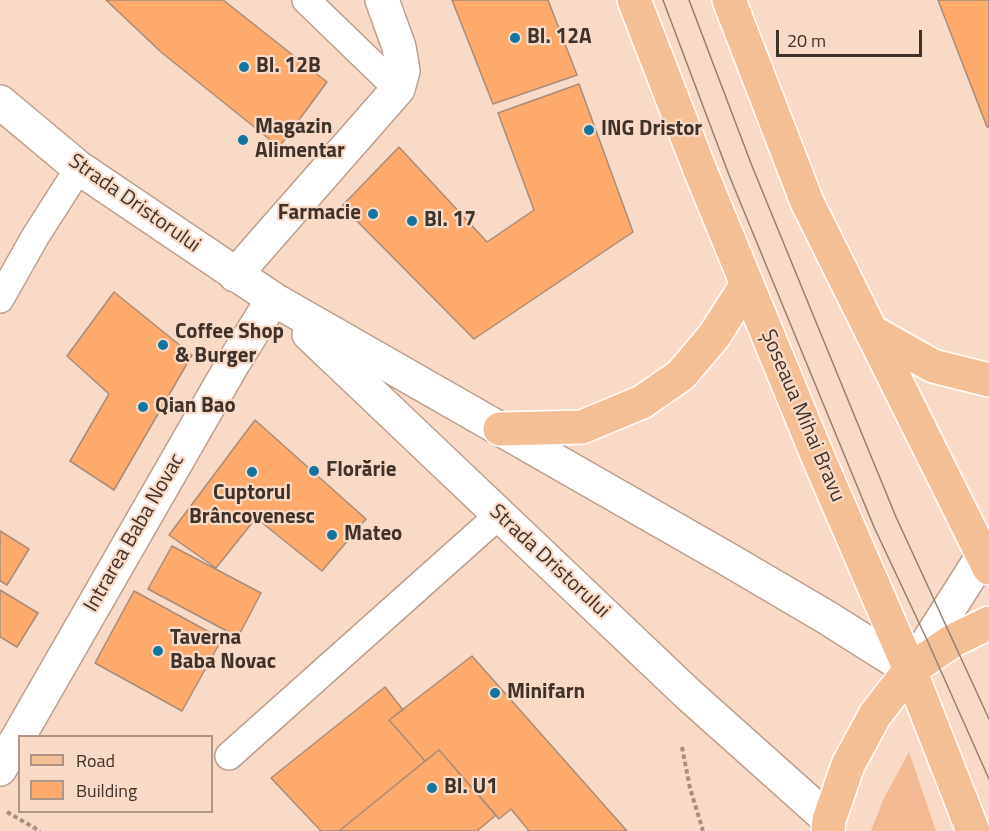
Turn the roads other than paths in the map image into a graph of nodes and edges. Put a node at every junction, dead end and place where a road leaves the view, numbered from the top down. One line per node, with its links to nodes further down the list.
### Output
1 (306, 0): 5 (lane)
2 (382, 0): 5 (street)
3 (634, 0): 10 (main road, Șoseaua Mihai Bravu)
4 (729, 0): 13 (main road)
5 (398, 89): 9 (street)
6 (0, 102): 7 (street, Strada Dristorului)
7 (79, 168): 8 (lane); 9 (street, Strada Dristorului)
8 (9, 265): 11 (lane)
9 (235, 275): 12 (street, Strada Dristorului)
10 (747, 284): 15 (main road); 19 (main road, Șoseaua Mihai Bravu)
11 (0, 299)
12 (273, 299): 15 (street, Strada Dristorului); 16 (street, Strada Dristorului); 20 (street, Intrarea Baba Novac)
13 (871, 331): 14 (main road); 17 (main road)
14 (989, 380)
15 (500, 429): 19 (street, Strada Dristorului)
16 (499, 515): 22 (lane); 24 (street, Strada Dristorului)
17 (987, 557): 19 (street)
18 (989, 623): 19 (main road)
19 (910, 670): 24 (main road); 25 (main road, Șoseaua Mihai Bravu)
20 (20, 735)
21 (18, 738): 23 (street, Intrarea Baba Novac)
22 (229, 756)
23 (0, 769)
24 (828, 825)
25 (973, 831)

